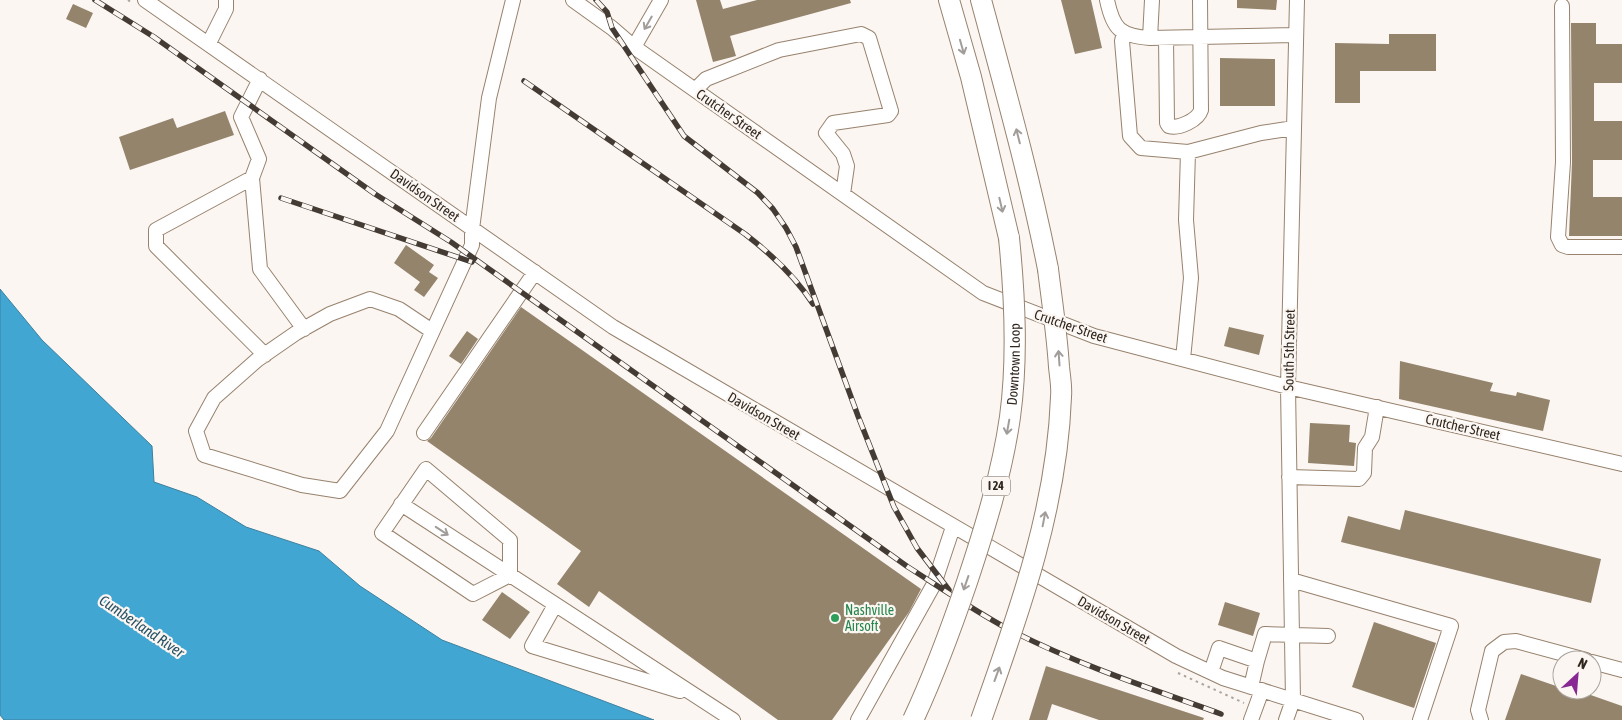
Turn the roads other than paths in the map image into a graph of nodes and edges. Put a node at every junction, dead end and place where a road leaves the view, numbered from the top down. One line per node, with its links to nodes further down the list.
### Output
1 (146, 0): 19 (street, Davidson Street)
2 (226, 0): 19 (street)
3 (513, 0): 28 (street)
4 (573, 0): 20 (street, Crutcher Street)
5 (661, 0): 20 (street, one-way to 20)
6 (949, 0): 57 (highway, Downtown Loop / I 24, one-way to 57, bridge)
7 (981, 0): 21 (highway)
8 (992, 0): 21 (highway)
9 (1107, 0): 14 (street)
10 (1152, 0): 17 (street)
11 (1200, 0): 16 (street)
12 (1297, 0): 15 (street, South 5th Street)
13 (1562, 6): 29 (street)
14 (1124, 32): 17 (street); 25 (street)
15 (1296, 35): 16 (street); 24 (street, South 5th Street)
16 (1200, 37): 18 (street); 18 (street)
17 (1150, 38): 18 (street)
18 (1166, 38)
19 (209, 43): 22 (street, Davidson Street)
20 (634, 47): 23 (street, Crutcher Street)
21 (996, 55): 58 (highway, one-way to 21, bridge)
22 (260, 80): 26 (street); 28 (street, Davidson Street)
23 (695, 90): 27 (street, Crutcher Street); 27 (street)
24 (1294, 128): 25 (street); 35 (street, South 5th Street)
25 (1188, 152): 34 (street)
26 (252, 178): 31 (street); 33 (street)
27 (843, 194): 34 (street, Crutcher Street)
28 (472, 229): 30 (street, Davidson Street); 32 (street)
29 (1622, 247)
30 (535, 272): 37 (street); 41 (street, Davidson Street)
31 (304, 329): 32 (street); 33 (street)
32 (432, 331): 33 (street)
33 (265, 355)
34 (1183, 359): 35 (street, Crutcher Street)
35 (1288, 387): 36 (street, Crutcher Street); 39 (street, South 5th Street)
36 (1377, 407): 38 (street, Crutcher Street); 39 (street)
37 (424, 432)
38 (1622, 464)
39 (1289, 477): 43 (street, South 5th Street)
40 (401, 504): 42 (street, one-way to 42); 42 (street); 42 (street)
41 (953, 527): 51 (street, Davidson Street); 56 (street)
42 (510, 575): 44 (street)
43 (1291, 580): 45 (street, South 5th Street); 62 (street)
44 (555, 605): 53 (street); 53 (street)
45 (1292, 635): 46 (street); 48 (street); 54 (street, South 5th Street)
46 (1328, 636)
47 (1552, 651): 63 (street)
48 (1257, 661): 51 (street); 52 (street)
49 (1602, 665): 50 (street)
50 (1622, 670)
51 (1211, 672): 52 (street, Davidson Street)
52 (1257, 688): 54 (street, Davidson Street); 59 (street)
53 (697, 696): 55 (street)
54 (1293, 700): 60 (street); 61 (street, Davidson Street)
55 (733, 720)
56 (858, 720)
57 (913, 720)
58 (981, 720)
59 (1251, 720)
60 (1286, 720)
61 (1356, 720)
62 (1420, 720)
63 (1481, 720)

